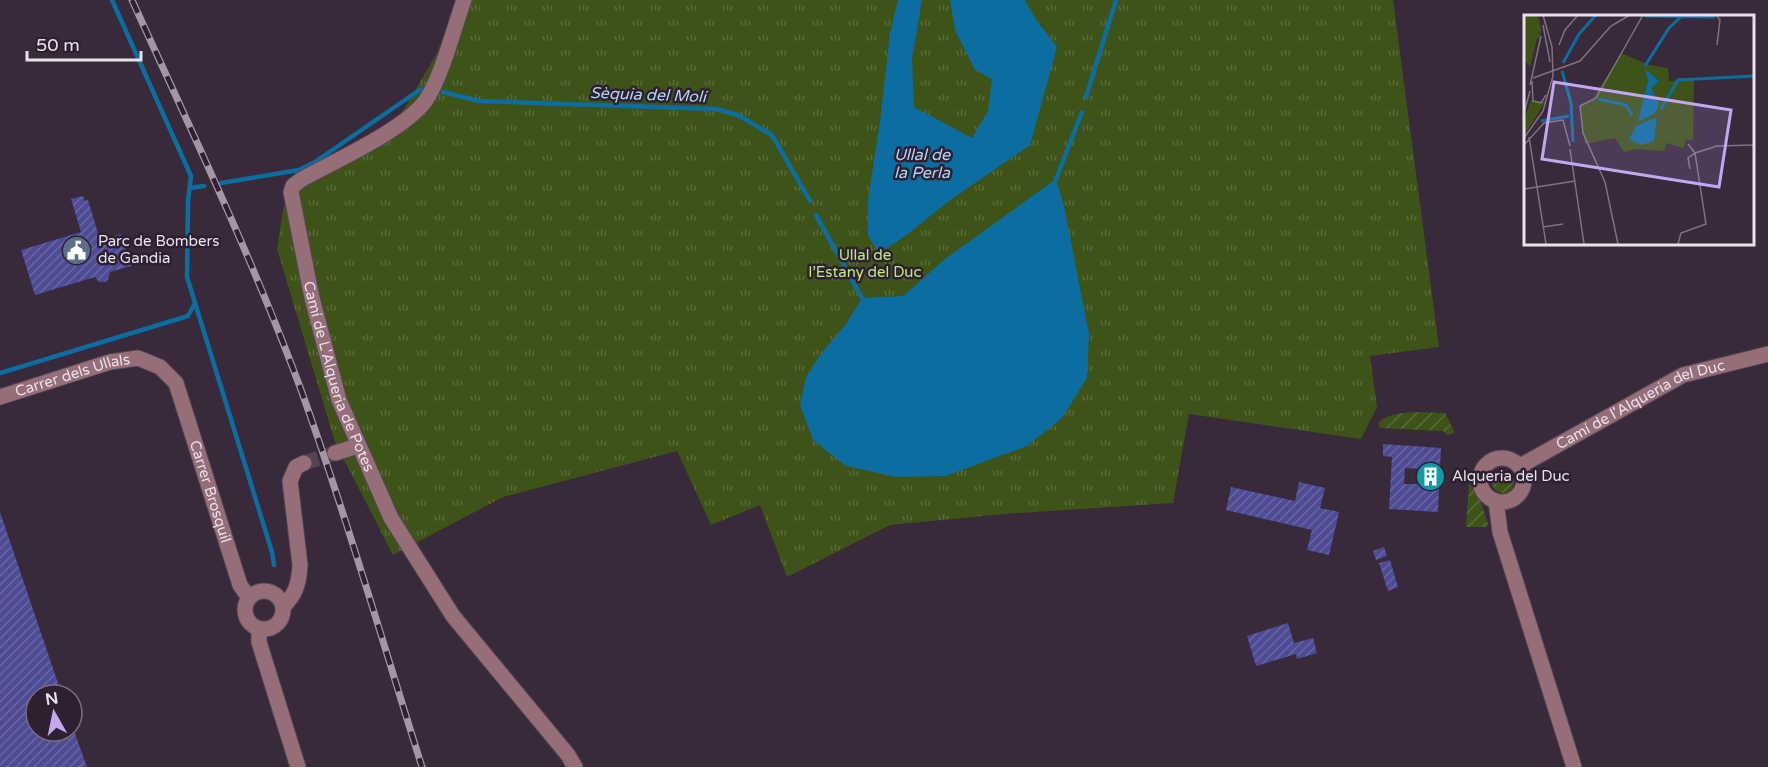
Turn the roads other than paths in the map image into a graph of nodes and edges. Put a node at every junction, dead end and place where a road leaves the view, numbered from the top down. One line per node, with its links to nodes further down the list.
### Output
1 (464, 0): 5 (street, Camí de L'Alqueria de Potes)
2 (1768, 354): 8 (street, Camí de l'Alqueria del Duc)
3 (176, 383): 4 (street, Carrer dels Ullals); 10 (street, Carrer Brosquil)
4 (0, 397)
5 (358, 446): 6 (street); 14 (street, Camí de L'Alqueria de Potes)
6 (335, 453)
7 (304, 463): 11 (street)
8 (1520, 466): 9 (street); 9 (street)
9 (1496, 501): 15 (street)
10 (249, 598): 11 (street); 12 (street)
11 (284, 607): 12 (street)
12 (259, 629): 13 (street)
13 (298, 767)
14 (575, 767)
15 (1574, 767)

